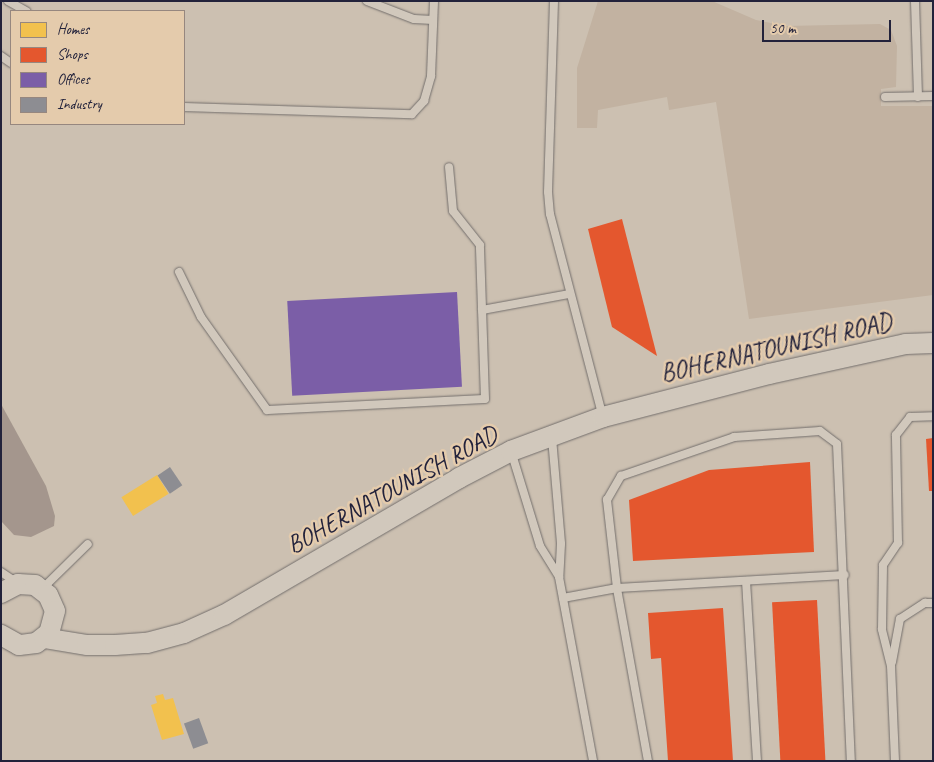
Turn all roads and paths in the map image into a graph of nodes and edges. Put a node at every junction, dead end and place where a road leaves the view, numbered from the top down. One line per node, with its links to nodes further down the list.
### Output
1 (8, 1): 6 (lane)
2 (367, 1): 7 (lane)
3 (434, 1): 7 (lane)
4 (554, 1): 14 (lane)
5 (915, 1): 8 (lane)
6 (24, 10)
7 (433, 20): 11 (lane)
8 (918, 96): 9 (lane); 10 (lane)
9 (933, 96)
10 (885, 97)
11 (185, 107)
12 (449, 167): 15 (lane)
13 (179, 272): 15 (lane)
14 (569, 294): 15 (lane); 18 (lane)
15 (482, 310)
16 (933, 343): 18 (street, BOHERNATOUNISH ROAD)
17 (933, 416): 35 (lane)
18 (603, 418): 19 (street, BOHERNATOUNISH ROAD)
19 (552, 438): 20 (street, BOHERNATOUNISH ROAD); 24 (lane)
20 (511, 451): 24 (lane); 34 (street, BOHERNATOUNISH ROAD)
21 (88, 544): 28 (lane)
22 (1, 572): 26 (lane)
23 (845, 575): 25 (lane); 27 (lane); 39 (lane)
24 (559, 577): 29 (lane)
25 (746, 580): 27 (lane); 38 (lane)
26 (9, 588): 28 (street)
27 (617, 588): 29 (lane); 37 (lane)
28 (42, 589): 31 (street)
29 (563, 598): 36 (lane)
30 (933, 603): 35 (lane)
31 (54, 619): 33 (street); 34 (street)
32 (1, 635): 33 (street, BOHERNATOUNISH ROAD)
33 (44, 638): 34 (street, BOHERNATOUNISH ROAD)
34 (87, 645)
35 (891, 666): 40 (lane)
36 (593, 761)
37 (648, 761)
38 (757, 761)
39 (852, 761)
40 (895, 761)

